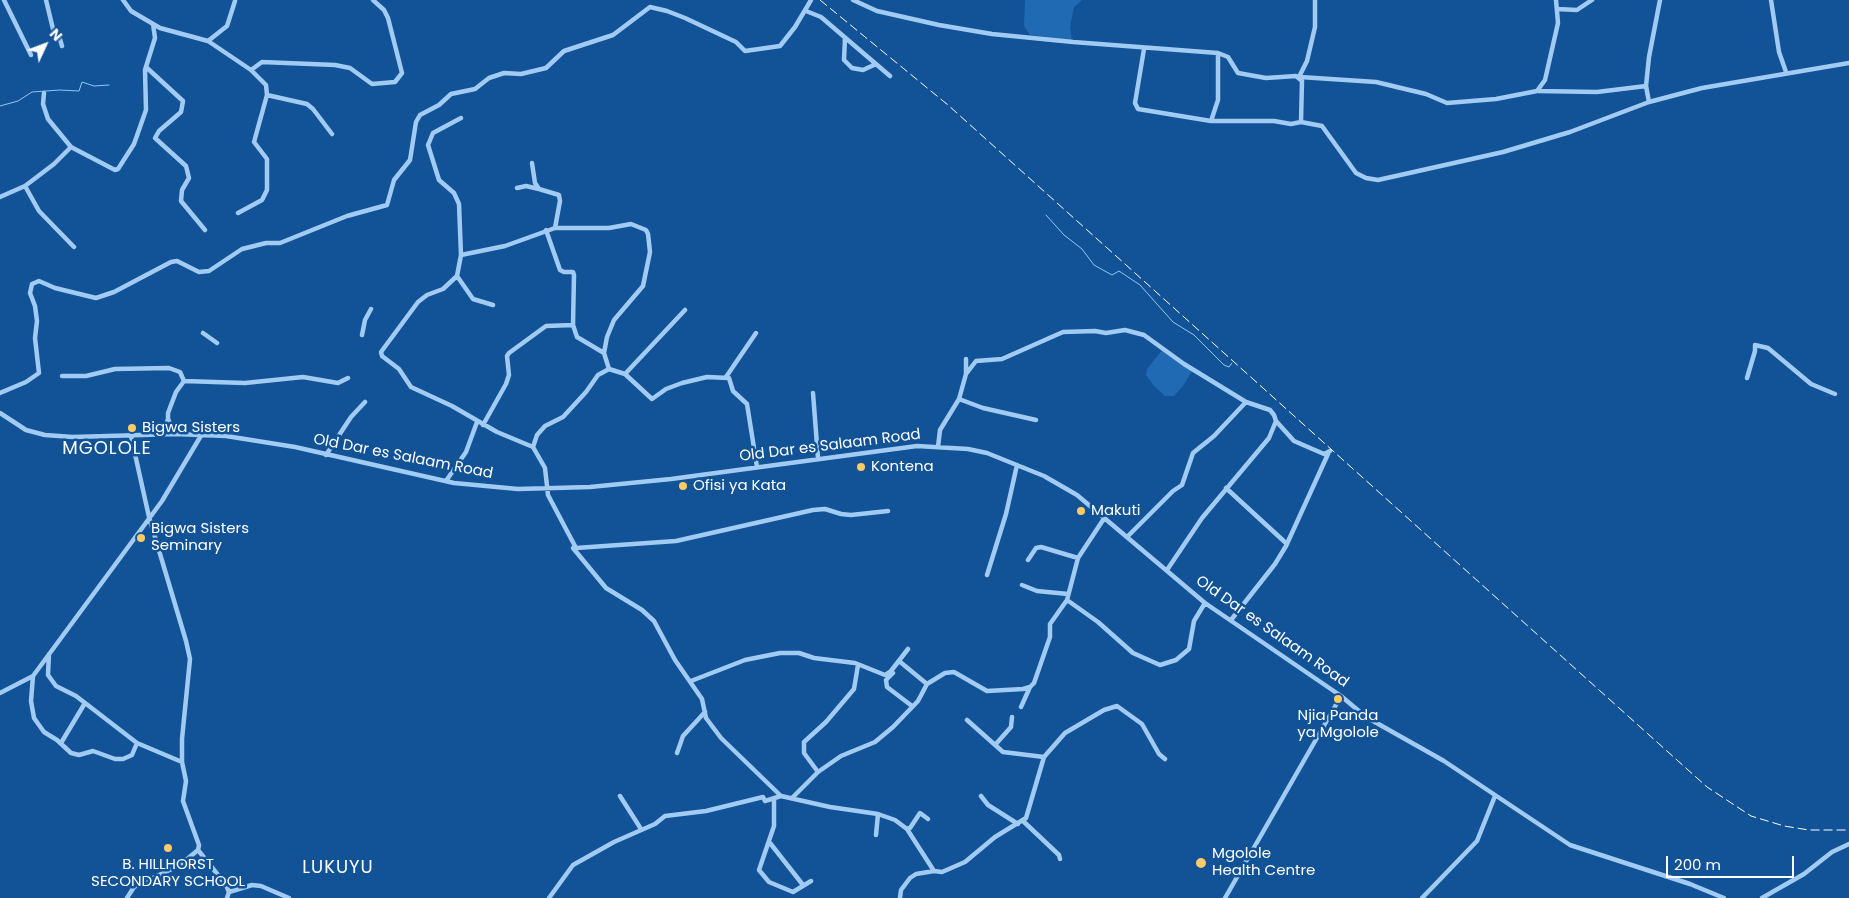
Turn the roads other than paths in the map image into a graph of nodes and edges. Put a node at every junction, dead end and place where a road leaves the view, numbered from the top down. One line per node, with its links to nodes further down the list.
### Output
1 (4, 0): 21 (street)
2 (46, 0): 18 (street)
3 (123, 0): 15 (street)
4 (236, 0): 17 (street)
5 (373, 0): 25 (street)
6 (811, 0): 14 (street)
7 (853, 0): 19 (street)
8 (1315, 0): 28 (street)
9 (1556, 0): 13 (street)
10 (1592, 0): 13 (street)
11 (1660, 0): 29 (street)
12 (1771, 0): 26 (street)
13 (1557, 9): 30 (street)
14 (806, 11): 16 (street); 69 (street)
15 (153, 24): 17 (street); 24 (street)
16 (845, 38): 23 (street); 23 (street)
17 (208, 41): 25 (street)
18 (62, 46)
19 (1144, 49): 20 (street); 35 (street)
20 (1218, 52): 28 (street); 35 (street)
21 (31, 55)
22 (1849, 62): 26 (street)
23 (876, 64): 27 (street)
24 (146, 67): 38 (street); 46 (street)
25 (250, 70): 32 (street)
26 (1786, 72): 33 (street)
27 (890, 76)
28 (1299, 77): 30 (street); 36 (street)
29 (1646, 86): 30 (street); 33 (street)
30 (1537, 91)
31 (44, 93): 38 (street)
32 (267, 95): 37 (street); 44 (street)
33 (1649, 102): 36 (street)
34 (461, 118): 49 (street)
35 (1211, 120): 36 (street)
36 (1301, 122)
37 (332, 134)
38 (71, 147): 40 (street)
39 (532, 163): 42 (street)
40 (25, 186): 43 (street); 48 (street)
41 (517, 188): 42 (street)
42 (540, 189): 45 (street)
43 (0, 197)
44 (238, 213)
45 (555, 228): 47 (street); 59 (street)
46 (204, 230)
47 (546, 230): 49 (street); 54 (street)
48 (74, 247)
49 (460, 255): 50 (street)
50 (457, 276): 51 (street); 79 (street)
51 (493, 305)
52 (371, 309): 57 (street)
53 (685, 310): 62 (street)
54 (573, 325): 59 (street); 80 (street)
55 (203, 333): 58 (street)
56 (756, 333): 65 (street)
57 (362, 335)
58 (218, 343)
59 (604, 353): 61 (street)
60 (966, 360): 63 (street)
61 (609, 369): 62 (street); 85 (street)
62 (625, 374): 65 (street)
63 (966, 374): 72 (street); 74 (street)
64 (62, 376): 68 (street)
65 (726, 377): 90 (street)
66 (348, 378): 68 (street)
67 (1747, 378): 71 (street)
68 (184, 382): 76 (street)
69 (0, 393)
70 (813, 393): 88 (street)
71 (1836, 394)
72 (958, 399): 77 (street); 86 (street)
73 (365, 402): 87 (street)
74 (1246, 402): 78 (street); 97 (street)
75 (0, 412): 84 (street, Old Dar es Salaam Road)
76 (168, 419): 81 (street); 83 (street)
77 (1036, 420)
78 (1276, 421): 92 (street); 98 (street)
79 (477, 422): 80 (street); 91 (street)
80 (483, 425): 85 (street)
81 (176, 434): 82 (street, Old Dar es Salaam Road); 83 (street, Old Dar es Salaam Road)
82 (202, 434): 87 (street, Old Dar es Salaam Road); 95 (street)
83 (163, 435): 84 (street, Old Dar es Salaam Road)
84 (131, 436): 95 (street)
85 (533, 447): 93 (street)
86 (938, 447): 88 (street, Old Dar es Salaam Road); 89 (street, Old Dar es Salaam Road)
87 (326, 455): 91 (street, Old Dar es Salaam Road)
88 (818, 458): 90 (street, Old Dar es Salaam Road)
89 (1017, 465): 96 (street, Old Dar es Salaam Road); 103 (street)
90 (757, 467): 93 (street, Old Dar es Salaam Road)
91 (446, 481): 93 (street, Old Dar es Salaam Road)
92 (1226, 488): 98 (street); 102 (street)
93 (548, 489): 99 (street)
94 (888, 511): 99 (street)
95 (149, 517): 110 (street); 132 (street)
96 (1105, 517): 97 (street, Old Dar es Salaam Road); 100 (street)
97 (1127, 537): 102 (street, Old Dar es Salaam Road)
98 (1287, 544): 108 (street)
99 (576, 548): 115 (street)
100 (1078, 558): 101 (street); 105 (street)
101 (1028, 560)
102 (1167, 570): 107 (street, Old Dar es Salaam Road)
103 (987, 575)
104 (1022, 585): 105 (street)
105 (1068, 594): 106 (street)
106 (1066, 600): 107 (street); 117 (street)
107 (1205, 603): 108 (street, Old Dar es Salaam Road)
108 (1231, 620): 119 (street, Old Dar es Salaam Road)
109 (908, 649): 111 (street)
110 (49, 654): 114 (street); 120 (street)
111 (899, 661): 112 (street); 116 (street)
112 (858, 665): 115 (street); 133 (street)
113 (893, 672): 121 (street)
114 (34, 676): 118 (street); 126 (street)
115 (691, 681): 123 (street)
116 (927, 684): 117 (street); 121 (street)
117 (1030, 687): 122 (street)
118 (0, 693)
119 (1341, 696): 137 (street, Old Dar es Salaam Road); 160 (street)
120 (85, 704): 126 (street); 127 (street)
121 (912, 706): 133 (street)
122 (1021, 707)
123 (705, 712): 129 (street); 135 (street)
124 (1012, 717): 128 (street)
125 (967, 720): 128 (street)
126 (62, 743): 127 (street)
127 (138, 743): 132 (street)
128 (995, 745): 130 (street)
129 (677, 753)
130 (1044, 757): 131 (street); 142 (street)
131 (1165, 759)
132 (182, 762): 149 (street)
133 (818, 772): 139 (street)
134 (620, 796): 144 (street)
135 (781, 796): 138 (street); 139 (street)
136 (981, 796): 143 (street)
137 (1495, 796): 161 (street); 162 (street, Old Dar es Salaam Road)
138 (774, 798): 144 (street); 147 (street)
139 (792, 798): 140 (street)
140 (878, 814): 145 (street); 146 (street)
141 (928, 819): 145 (street)
142 (1023, 821): 143 (street); 150 (street)
143 (1018, 824): 151 (street)
144 (641, 829): 158 (street)
145 (907, 829): 151 (street)
146 (876, 835)
147 (770, 842): 153 (street); 153 (street)
148 (1849, 844): 163 (street)
149 (198, 850): 154 (street); 155 (street)
150 (1060, 859)
151 (934, 871): 159 (street)
152 (811, 881): 153 (street)
153 (802, 886)
154 (228, 892): 156 (street); 157 (street)
155 (127, 898)
156 (227, 898)
157 (289, 898)
158 (548, 898)
159 (900, 898)
160 (1225, 898)
161 (1422, 898)
162 (1724, 898)
163 (1762, 898)

